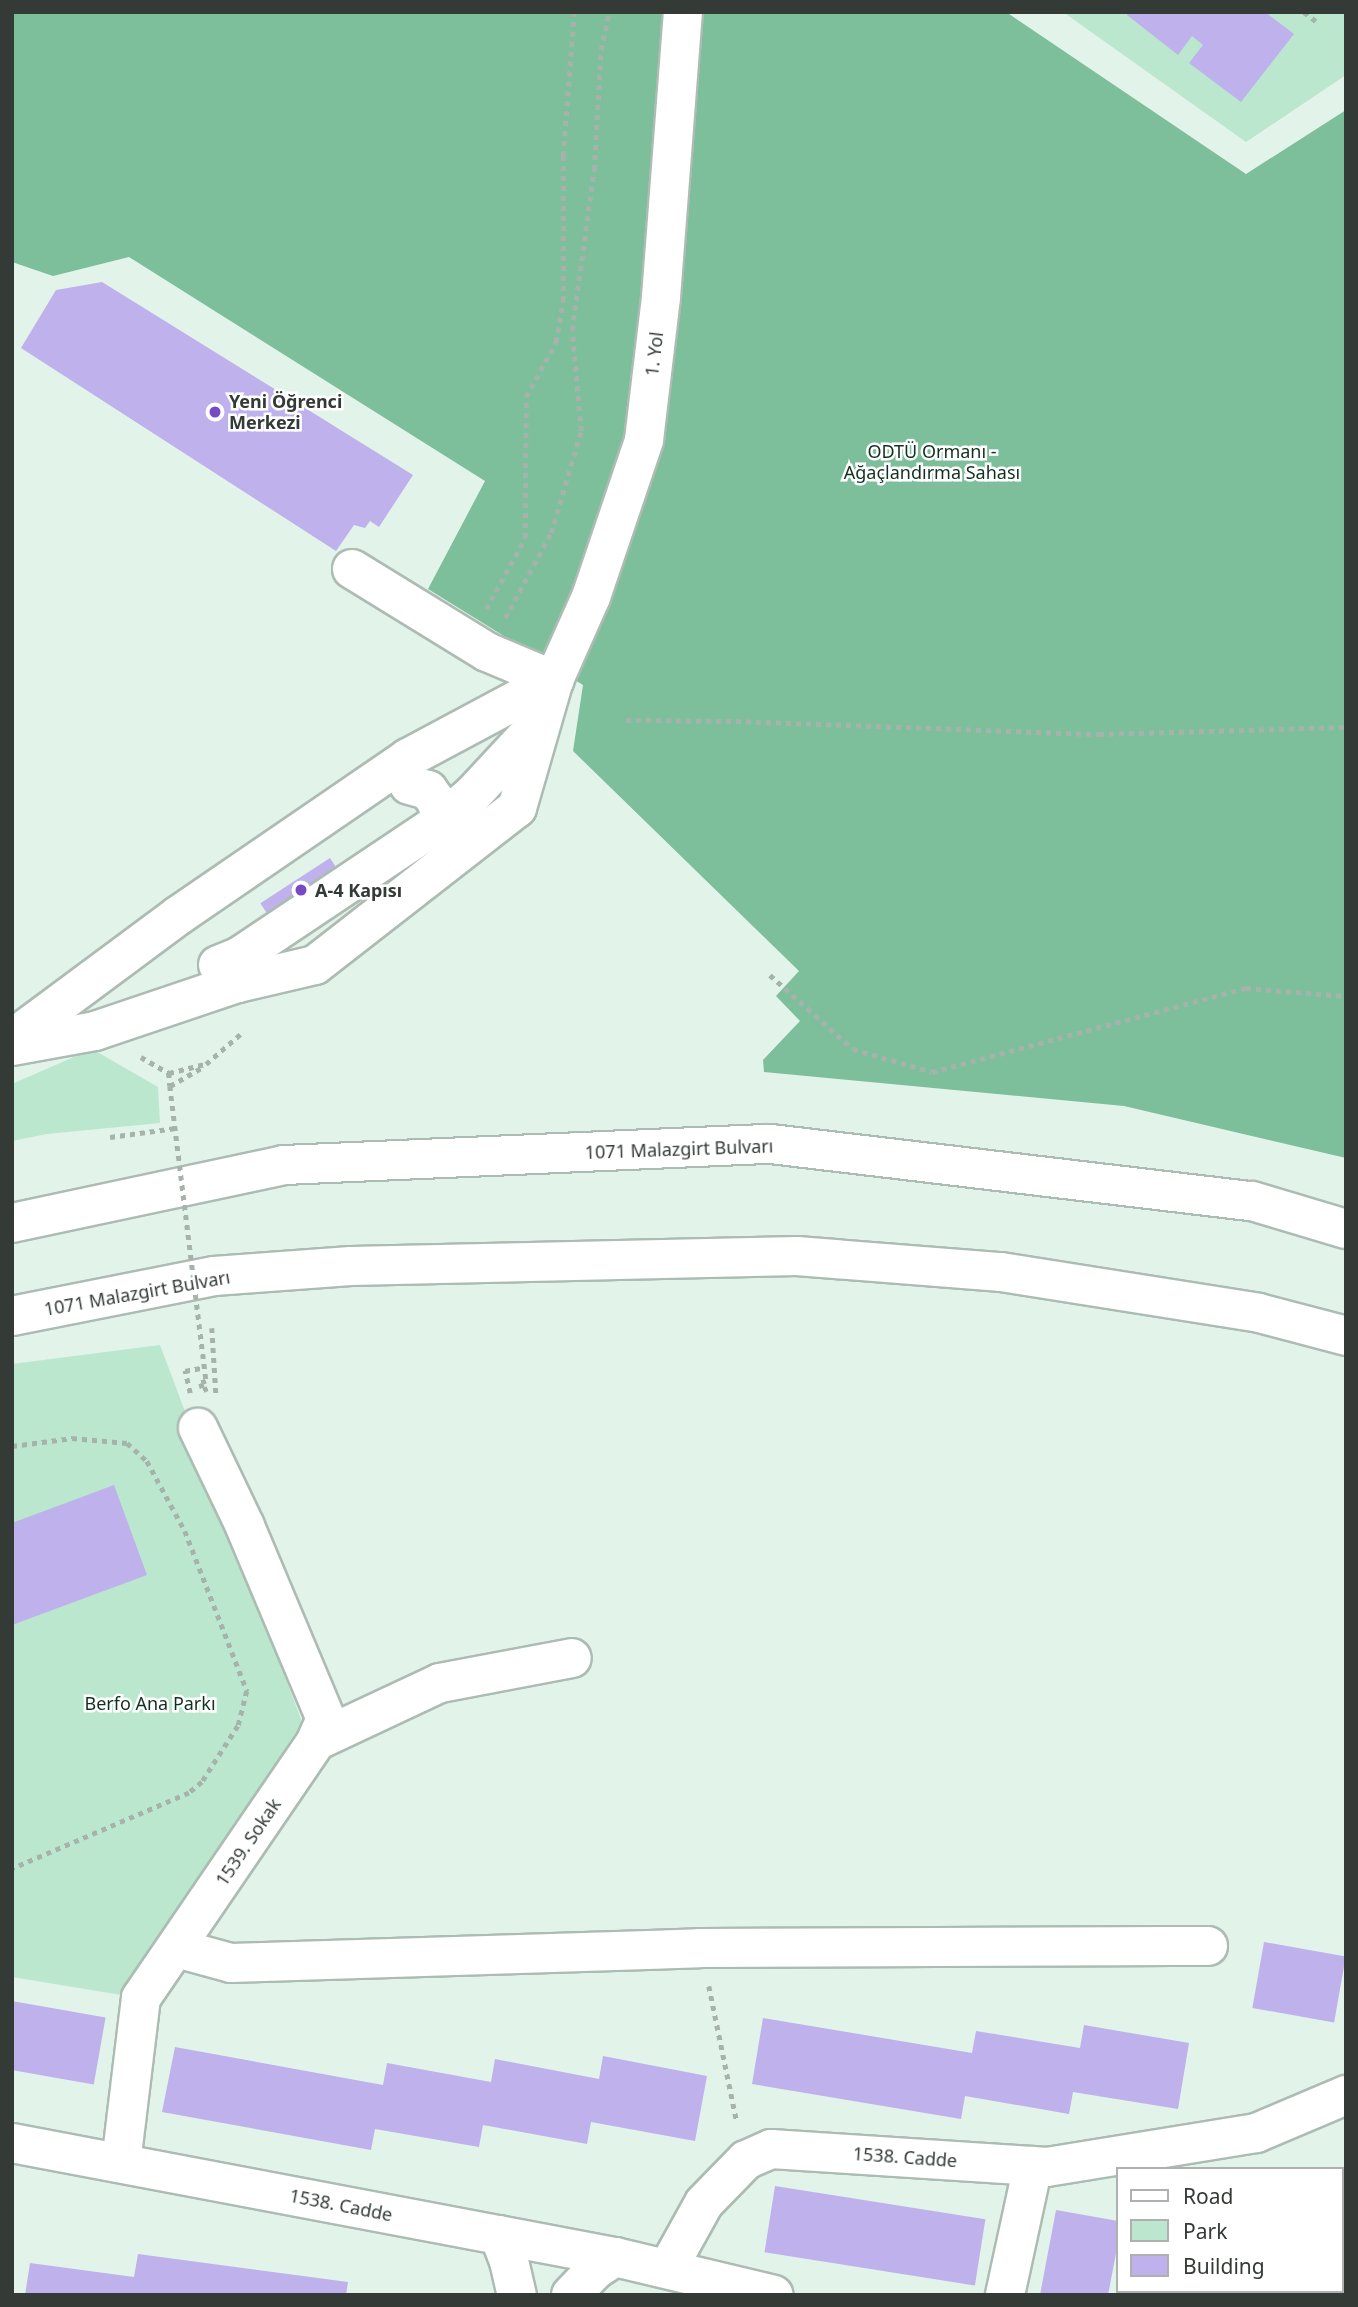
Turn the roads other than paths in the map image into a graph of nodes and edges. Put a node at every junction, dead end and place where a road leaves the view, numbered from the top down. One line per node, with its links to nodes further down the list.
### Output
1 (683, 12): 3 (street, 1. Yol)
2 (352, 569): 3 (street)
3 (554, 680): 4 (street, 1. Yol); 5 (street); 7 (street)
4 (542, 719): 6 (street); 8 (street)
5 (409, 785): 6 (street); 7 (street)
6 (440, 822): 8 (street)
7 (179, 915): 9 (street)
8 (239, 970): 9 (street); 9 (street)
9 (12, 1042)
10 (12, 1223): 11 (street, 1071 Malazgirt Bulvarı)
11 (1346, 1229)
12 (12, 1316): 13 (street, 1071 Malazgirt Bulvarı)
13 (1346, 1336)
14 (198, 1428): 16 (street, 1539. Sokak)
15 (572, 1657): 16 (street)
16 (316, 1741): 18 (street, 1539. Sokak)
17 (1208, 1946): 18 (street)
18 (176, 1948): 21 (street, 1539. Sokak)
19 (1346, 2095): 22 (street, 1538. Cadde)
20 (12, 2143): 21 (street, 1538. Cadde)
21 (121, 2163): 23 (street, 1538. Cadde)
22 (1033, 2166): 25 (street, 1538. Cadde); 29 (street)
23 (499, 2235): 24 (street, 1538. Cadde); 26 (street)
24 (615, 2257): 25 (street, 1538. Cadde); 27 (street)
25 (668, 2268): 28 (street, 1538. Cadde)
26 (517, 2295)
27 (571, 2295)
28 (774, 2295)
29 (1005, 2295)

